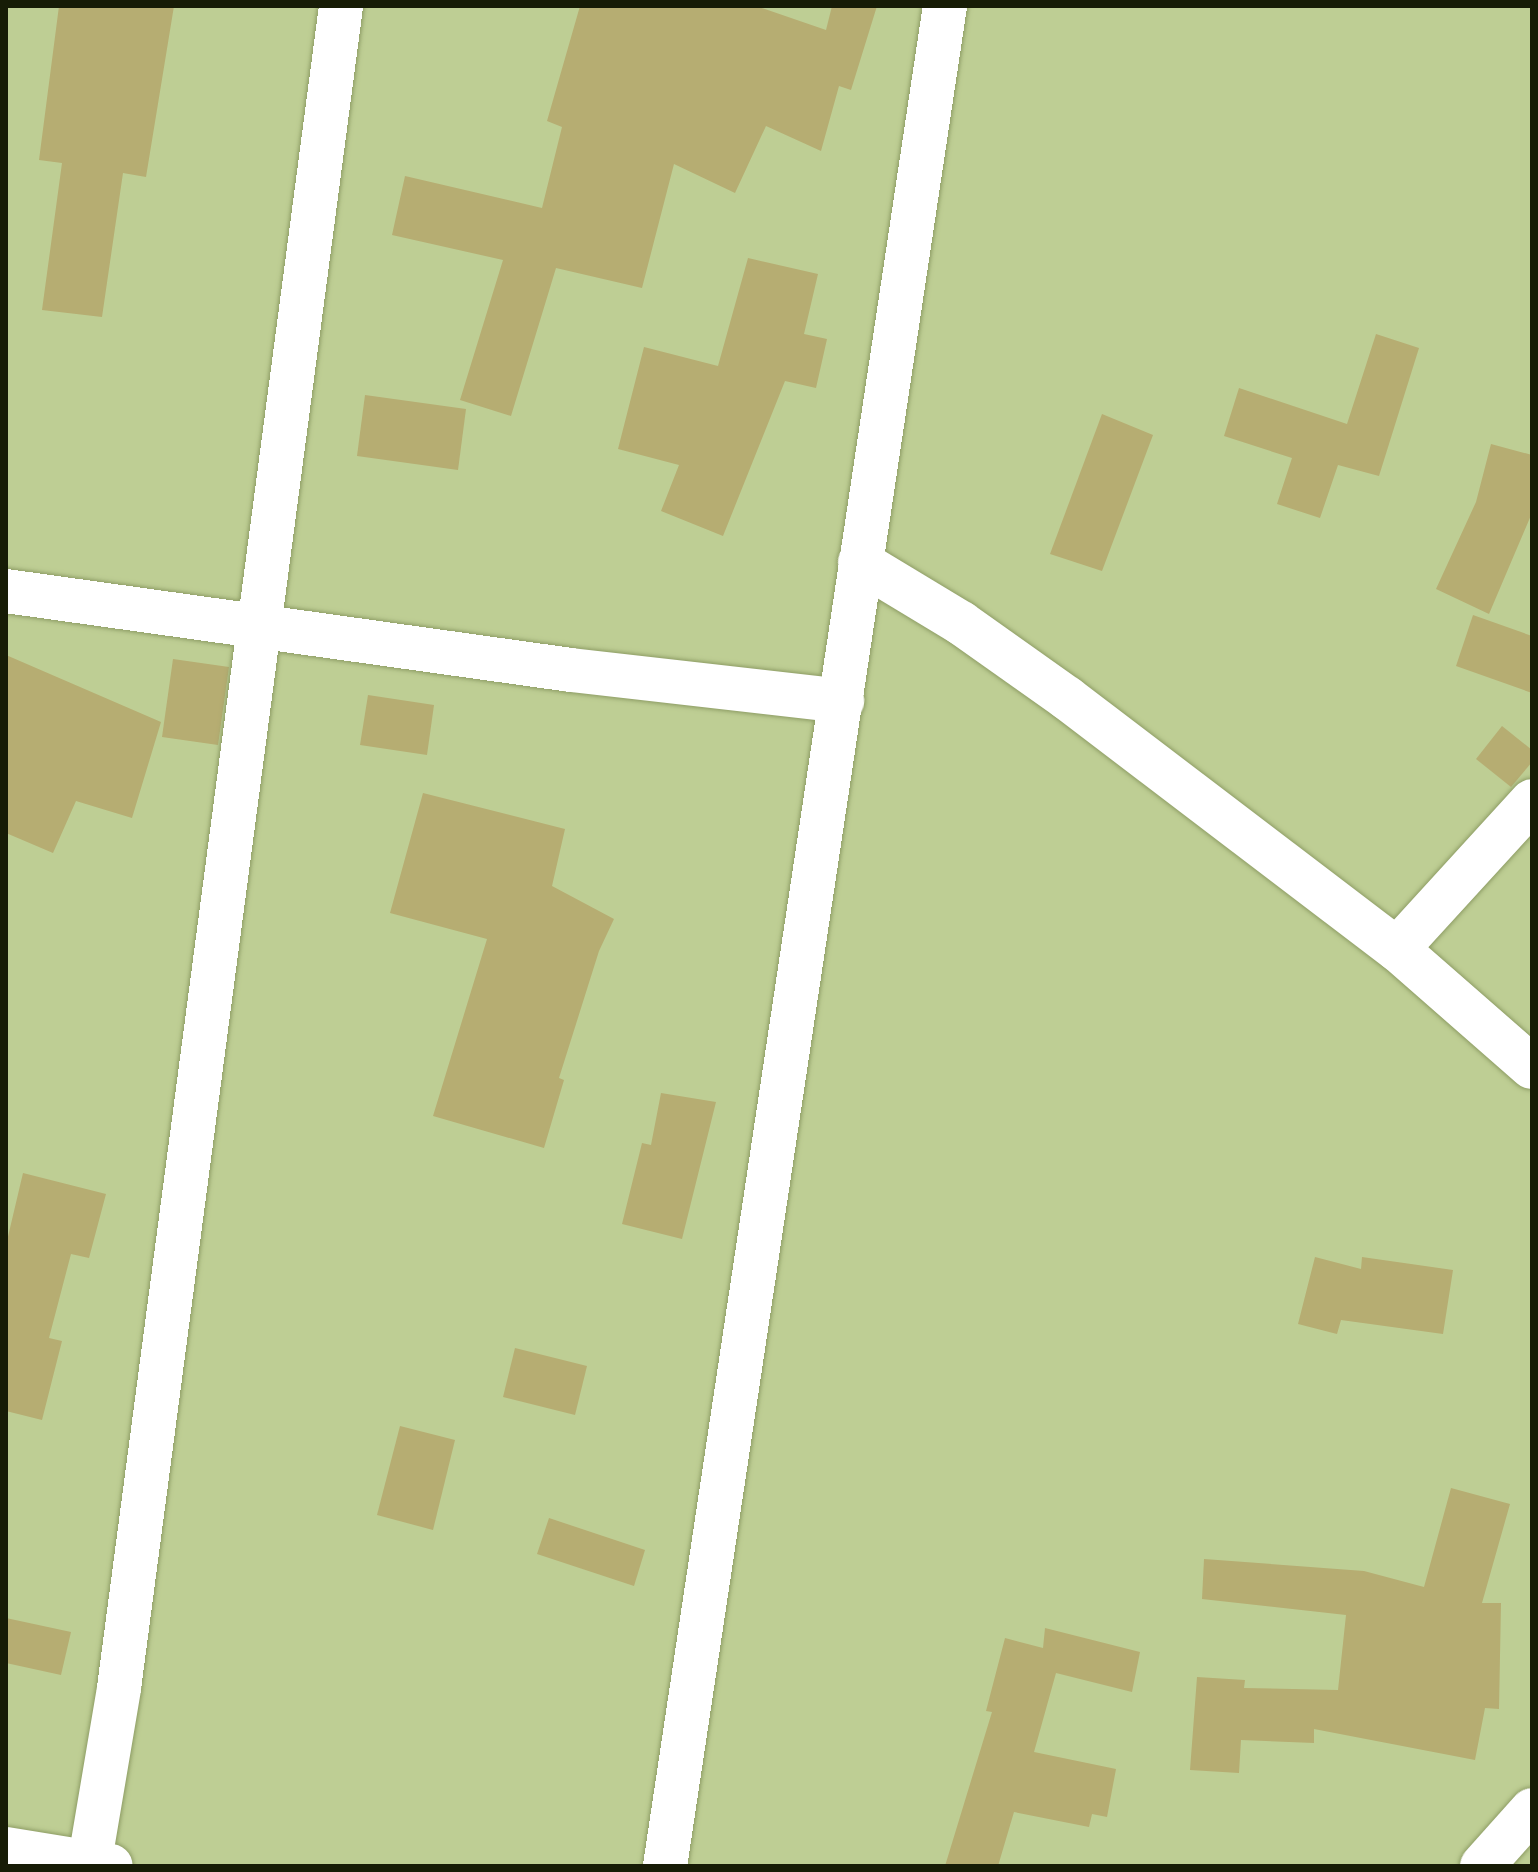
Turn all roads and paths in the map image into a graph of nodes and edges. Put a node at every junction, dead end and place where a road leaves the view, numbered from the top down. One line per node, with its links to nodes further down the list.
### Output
1 (341, 6): 5 (street)
2 (945, 6): 3 (street)
3 (860, 562): 6 (street); 8 (street)
4 (6, 591): 5 (street)
5 (259, 628): 6 (street); 12 (street)
6 (842, 701): 13 (street)
7 (1532, 801): 8 (street)
8 (1397, 949): 9 (street)
9 (1532, 1067)
10 (1532, 1810): 14 (street)
11 (6, 1849): 12 (street)
12 (96, 1865)
13 (665, 1866)
14 (1482, 1866)

